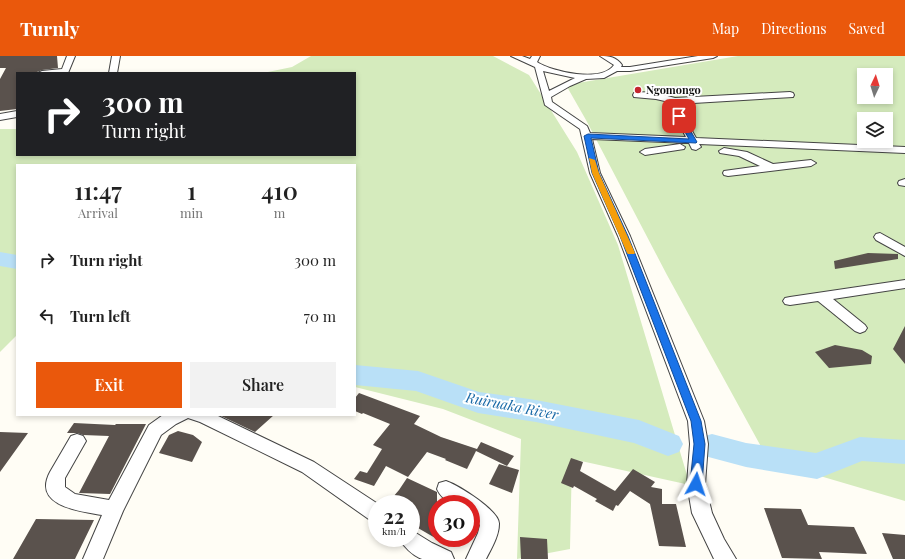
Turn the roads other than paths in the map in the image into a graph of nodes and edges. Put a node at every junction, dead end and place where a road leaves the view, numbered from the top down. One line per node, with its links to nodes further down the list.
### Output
1 (71, 56): 8 (street)
2 (116, 56): 9 (street)
3 (515, 56): 6 (street)
4 (604, 56): 7 (street)
5 (713, 56): 7 (street)
6 (536, 62): 10 (street); 13 (street)
7 (617, 69): 10 (street)
8 (65, 72)
9 (113, 72)
10 (586, 77): 13 (street)
11 (637, 95): 14 (street)
12 (790, 95): 14 (street)
13 (546, 96): 17 (street)
14 (675, 100): 18 (street)
15 (16, 114): 16 (street)
16 (0, 117)
17 (588, 136): 18 (street); 43 (street)
18 (694, 144): 19 (street); 20 (street); 22 (street)
19 (905, 150)
20 (645, 152)
21 (811, 163): 22 (street)
22 (771, 168): 23 (street)
23 (728, 173)
24 (880, 237): 25 (street)
25 (905, 252)
26 (905, 284): 27 (street)
27 (820, 296): 28 (street); 29 (street)
28 (790, 301)
29 (860, 328)
30 (179, 416): 36 (street)
31 (203, 416): 35 (street)
32 (77, 441): 36 (street)
33 (446, 489): 34 (street)
34 (455, 495)
35 (368, 508)
36 (114, 509): 40 (street)
37 (480, 513): 42 (street)
38 (417, 547): 39 (street)
39 (424, 555): 41 (street)
40 (92, 559)
41 (444, 559)
42 (476, 559)
43 (726, 559)

